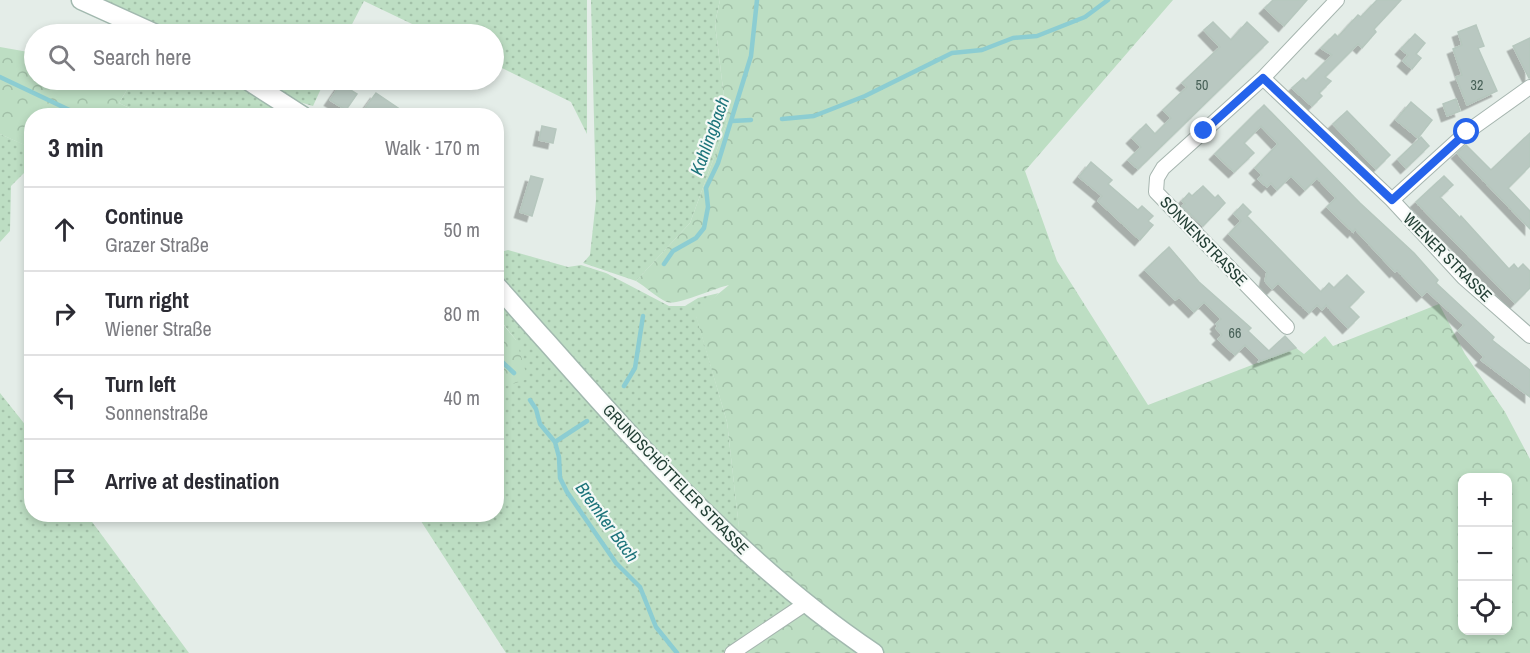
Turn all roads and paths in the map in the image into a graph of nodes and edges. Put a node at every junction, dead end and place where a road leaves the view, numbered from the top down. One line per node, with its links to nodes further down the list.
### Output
1 (81, 0): 3 (main road)
2 (1337, 0): 4 (street, SONNENSTRASSE)
3 (134, 24)
4 (1263, 78): 8 (street, WIENER STRASSE); 10 (street, SONNENSTRASSE)
5 (1530, 87): 8 (street)
6 (263, 90): 7 (main road)
7 (291, 108)
8 (1392, 200): 11 (street, WIENER STRASSE)
9 (504, 294): 12 (main road, GRUNDSCHÖTTELER STRASSE)
10 (1287, 327)
11 (1528, 330)
12 (805, 604): 13 (street); 14 (main road, GRUNDSCHÖTTELER STRASSE)
13 (732, 653)
14 (874, 653)

